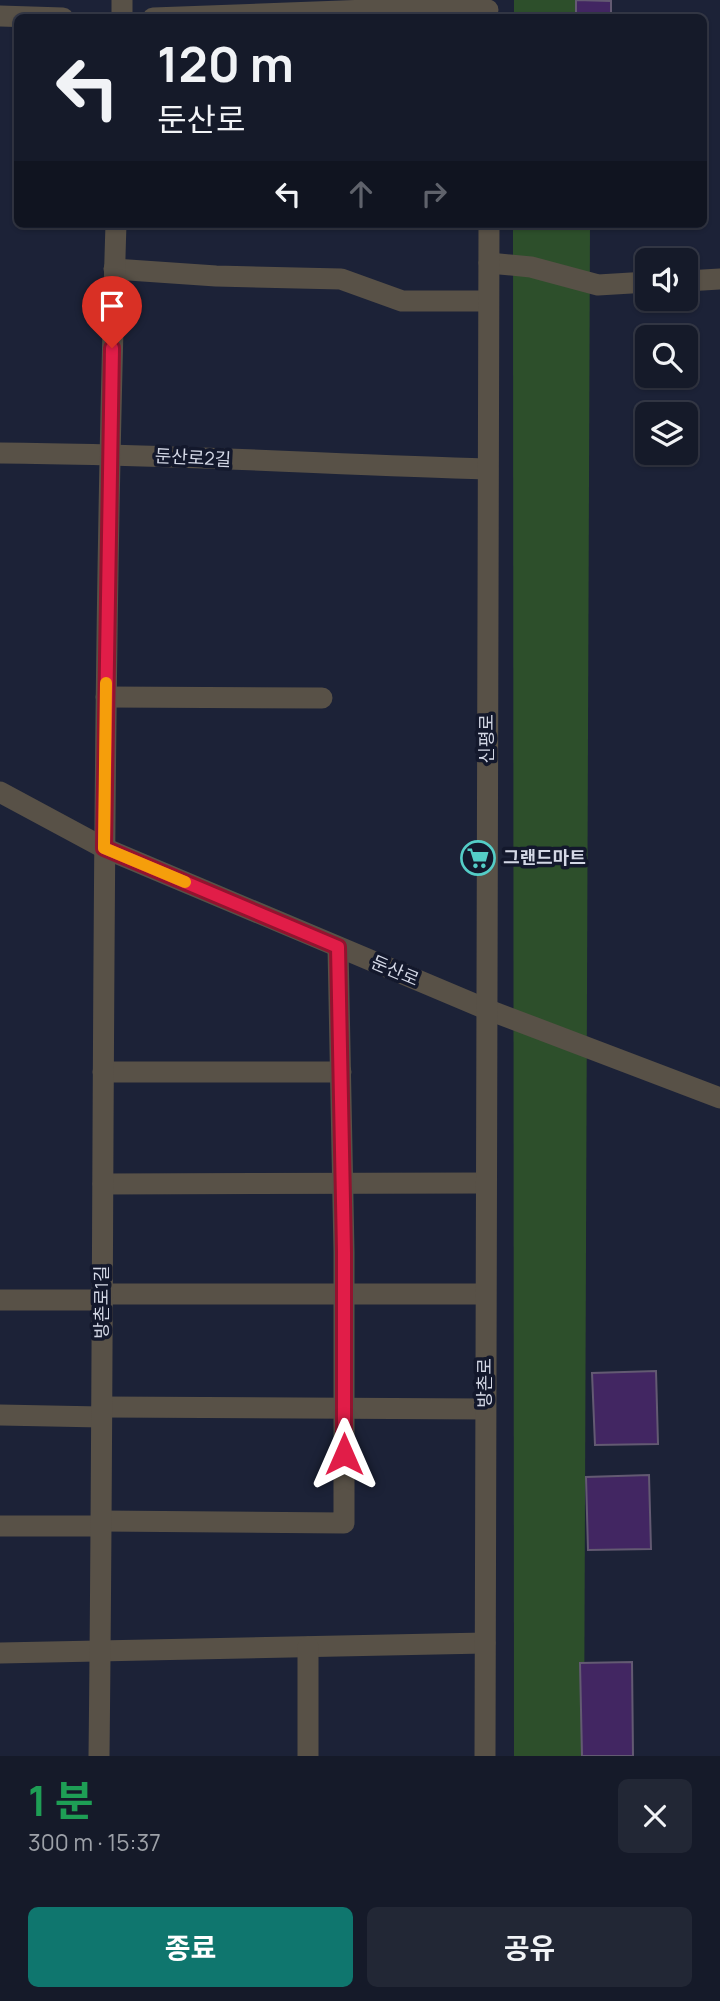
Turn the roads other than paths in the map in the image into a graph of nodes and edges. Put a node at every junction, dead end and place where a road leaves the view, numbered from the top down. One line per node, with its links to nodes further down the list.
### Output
1 (368, 5): 2 (street); 3 (street)
2 (488, 9)
3 (219, 14)
4 (116, 228): 7 (street)
5 (489, 228): 6 (street, 신평로)
6 (489, 263): 10 (street); 11 (street, 신평로)
7 (114, 268): 11 (street); 13 (street)
8 (720, 279): 9 (street)
9 (698, 280)
10 (635, 283)
11 (488, 301): 14 (street, 신평로)
12 (0, 453): 13 (street, 둔산로2길)
13 (109, 454): 14 (street, 둔산로2길); 15 (street)
14 (487, 469): 20 (street, 신평로)
15 (106, 697): 16 (street); 18 (street)
16 (322, 698)
17 (0, 792): 18 (street, 둔산로)
18 (104, 848): 19 (street, 둔산로); 21 (street, 방촌로1길)
19 (338, 947): 20 (street, 둔산로); 22 (street)
20 (486, 1009): 23 (street, 둔산로); 24 (street, 방촌로)
21 (103, 1072): 22 (street); 25 (street, 방촌로1길)
22 (341, 1072): 26 (street)
23 (720, 1098)
24 (486, 1183): 26 (street); 27 (street, 방촌로)
25 (103, 1184): 26 (street); 29 (street, 방촌로1길)
26 (343, 1184): 28 (street)
27 (485, 1294): 28 (street); 32 (street, 방촌로)
28 (344, 1296): 29 (street); 31 (street)
29 (102, 1297): 30 (street); 33 (street, 방촌로1길)
30 (0, 1300)
31 (344, 1409): 32 (street); 33 (street); 35 (street)
32 (485, 1409): 37 (street, 방촌로)
33 (102, 1412): 34 (street); 35 (street, 방촌로1길)
34 (0, 1415)
35 (101, 1523): 36 (street); 39 (street, 방촌로1길)
36 (0, 1526)
37 (485, 1643): 38 (street); 43 (street, 방촌로)
38 (308, 1647): 39 (street); 42 (street)
39 (100, 1652): 40 (street); 41 (street, 방촌로1길)
40 (0, 1653)
41 (99, 1756)
42 (308, 1756)
43 (485, 1756)

